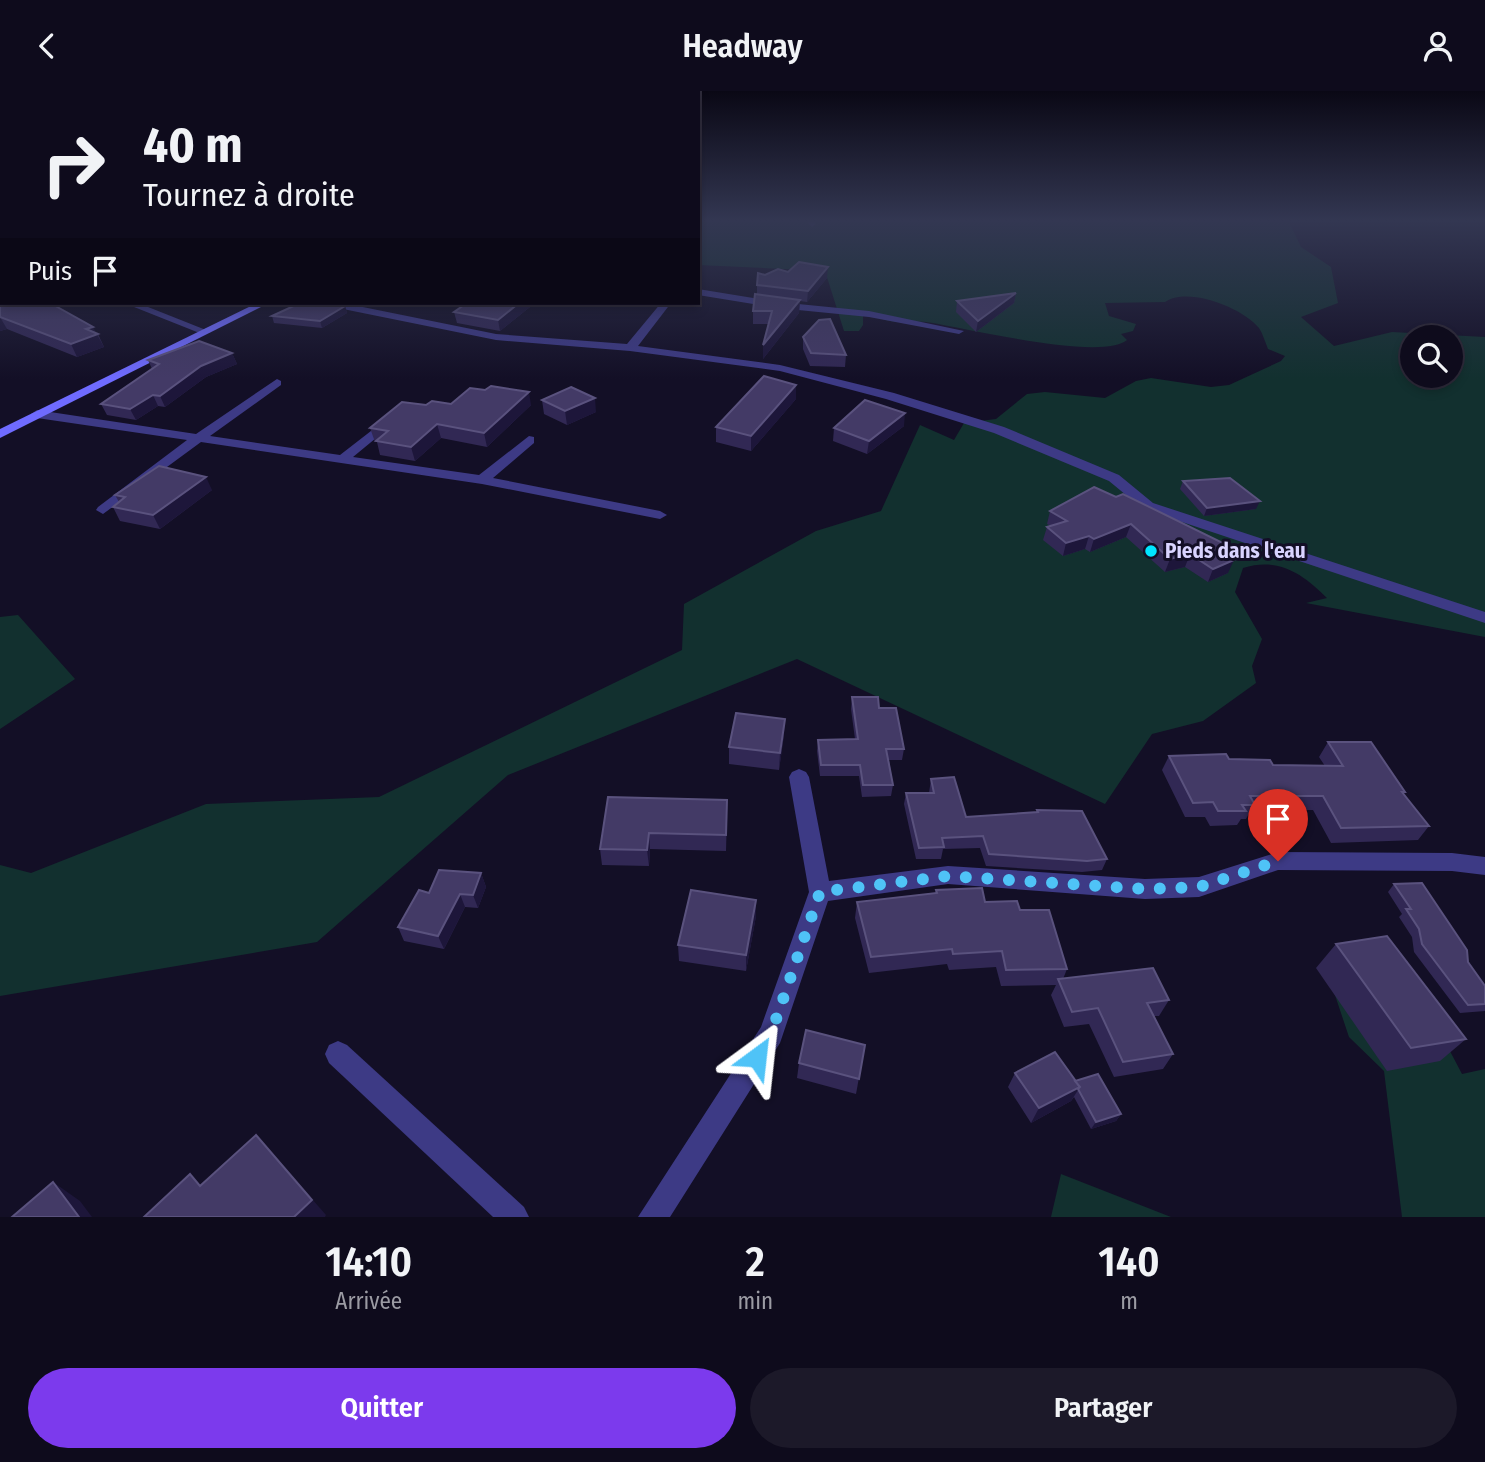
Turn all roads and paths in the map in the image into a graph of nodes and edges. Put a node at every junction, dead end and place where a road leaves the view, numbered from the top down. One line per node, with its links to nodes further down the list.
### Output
1 (700, 292): 6 (street)
2 (134, 305): 7 (street)
3 (260, 305): 7 (main road)
4 (328, 305): 8 (street)
5 (664, 305): 8 (street)
6 (959, 331)
7 (206, 332): 11 (main road)
8 (630, 348): 19 (street)
9 (277, 383): 13 (street)
10 (402, 409): 15 (street)
11 (37, 414): 12 (main road); 13 (street)
12 (0, 434)
13 (200, 437): 15 (street); 17 (street)
14 (529, 440): 16 (street)
15 (344, 458): 16 (street)
16 (482, 480): 18 (street)
17 (103, 510)
18 (660, 516)
19 (1485, 618)
20 (799, 778): 22 (street)
21 (1485, 866): 22 (street)
22 (820, 892): 25 (street)
23 (338, 1054): 24 (street)
24 (514, 1217)
25 (653, 1217)

